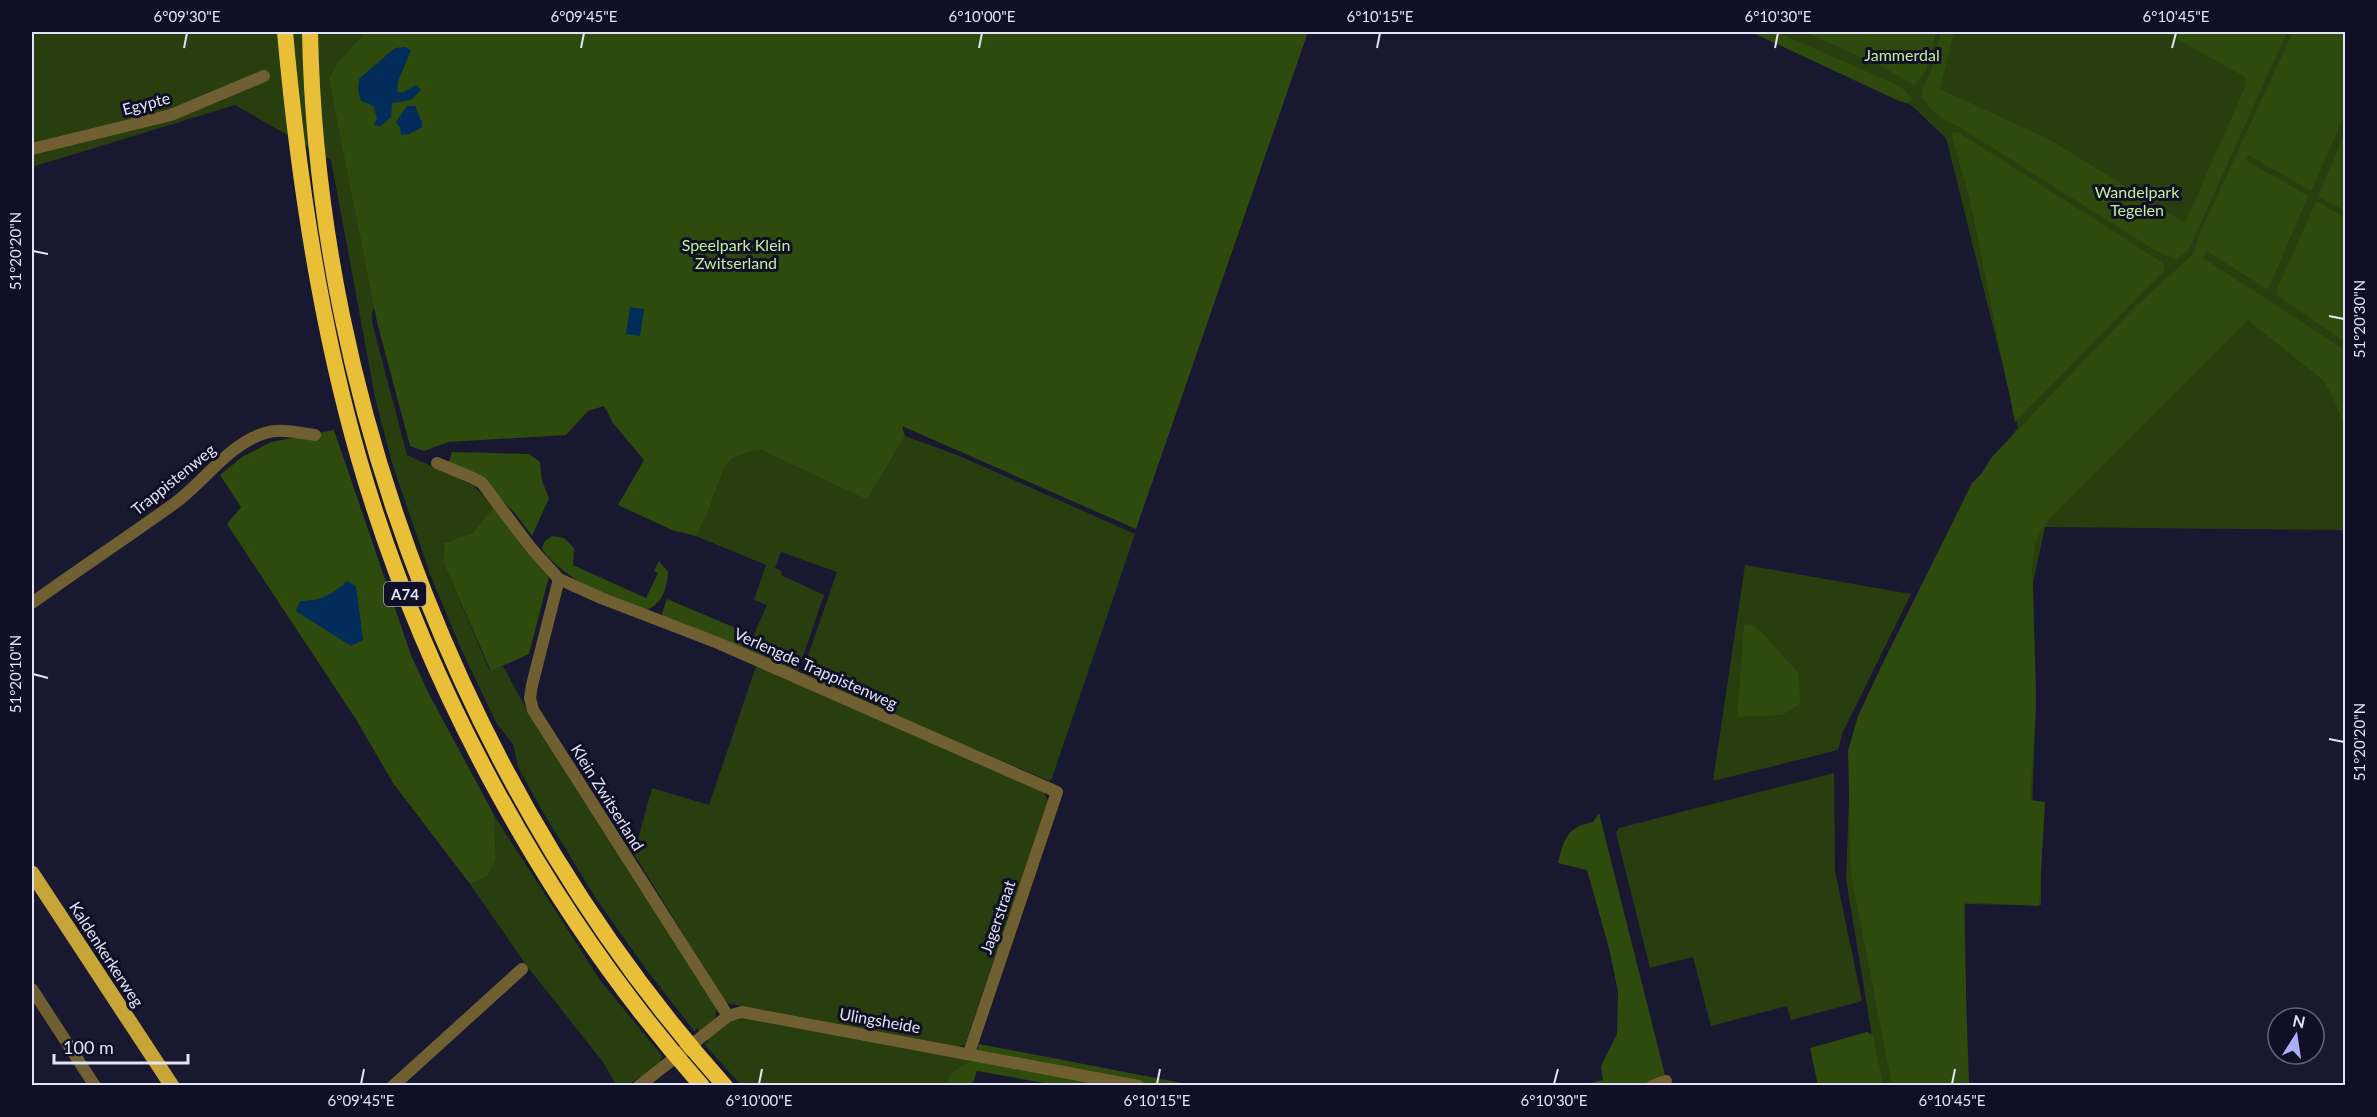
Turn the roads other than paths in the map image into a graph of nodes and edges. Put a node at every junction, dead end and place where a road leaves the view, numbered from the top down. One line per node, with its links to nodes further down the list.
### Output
1 (285, 32): 20 (highway, A74)
2 (310, 32): 21 (highway, A74)
3 (264, 76): 4 (street, Egypte)
4 (32, 148)
5 (315, 435): 8 (street, Trappistenweg)
6 (437, 463): 7 (street)
7 (559, 579): 9 (street, Verlengde Trappistenweg); 13 (street, Klein Zwitserland)
8 (32, 603)
9 (1057, 792): 14 (street, Jagerstraat)
10 (32, 873): 17 (main road, Kaldenkerkerweg)
11 (522, 969): 18 (street)
12 (32, 989): 16 (street)
13 (728, 1016): 14 (street, Ulingsheide); 19 (street)
14 (969, 1053): 22 (street, Ulingsheide)
15 (1666, 1082): 23 (street)
16 (95, 1086)
17 (172, 1086)
18 (393, 1086)
19 (639, 1086)
20 (702, 1086)
21 (725, 1086)
22 (1138, 1086)
23 (1652, 1086)

